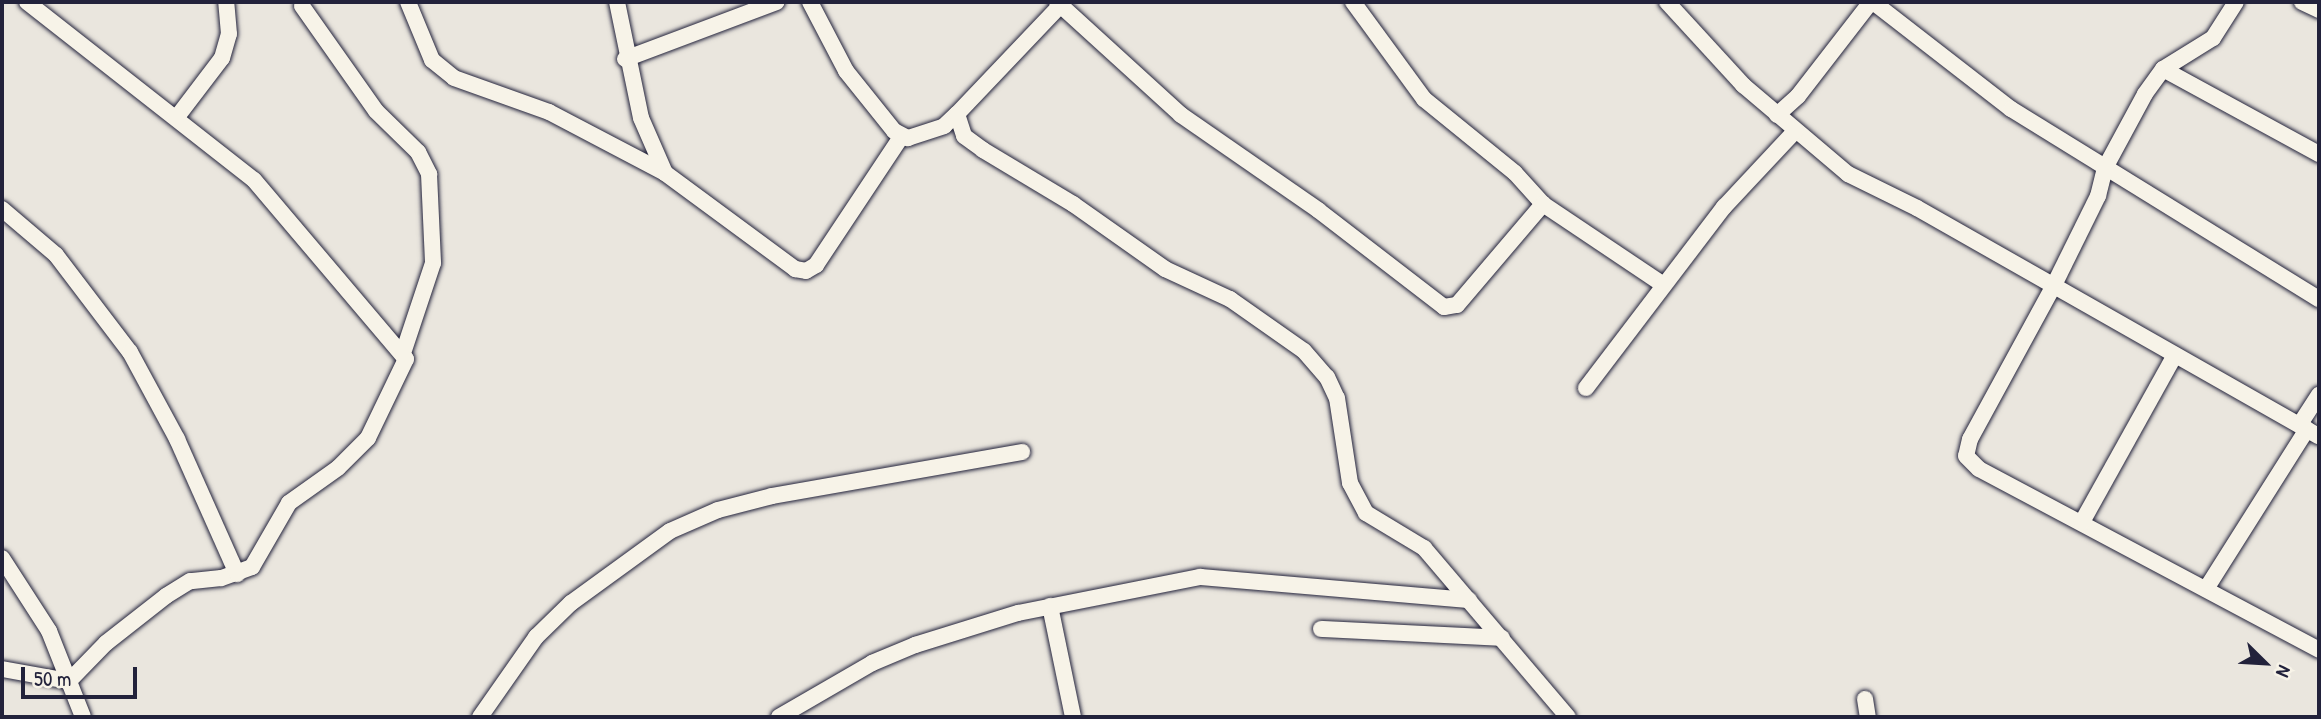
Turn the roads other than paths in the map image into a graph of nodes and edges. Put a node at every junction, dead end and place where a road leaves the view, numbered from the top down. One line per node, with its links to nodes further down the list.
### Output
1 (27, 2): 19 (street)
2 (226, 2): 19 (street)
3 (408, 2): 24 (street)
4 (617, 2): 15 (street)
5 (776, 2): 15 (street)
6 (810, 2): 21 (street)
7 (1353, 2): 25 (street)
8 (1667, 2): 18 (street)
9 (1872, 2): 18 (street); 23 (street)
10 (2235, 2): 16 (street)
11 (2302, 2): 14 (street)
12 (1059, 4): 17 (street); 25 (street)
13 (302, 6): 30 (street)
14 (2319, 10)
15 (625, 59): 24 (street)
16 (2164, 69): 22 (street); 23 (street)
17 (957, 114): 21 (street); 40 (street)
18 (1777, 115): 20 (street)
19 (177, 117): 30 (street)
20 (1795, 131): 27 (street); 28 (street)
21 (901, 137): 24 (street)
22 (2319, 154)
23 (2105, 167): 28 (street); 29 (street)
24 (665, 173)
25 (1543, 204): 27 (street)
26 (2, 209): 38 (street)
27 (1662, 284): 32 (street)
28 (2053, 287): 31 (street); 36 (street)
29 (2319, 299)
30 (403, 353): 38 (street)
31 (2175, 355): 34 (street); 36 (street)
32 (1586, 388)
33 (2319, 395): 34 (street)
34 (2309, 430): 39 (street)
35 (1022, 452): 48 (street)
36 (2082, 522): 39 (street)
37 (2, 558): 46 (street)
38 (237, 574): 46 (street)
39 (2206, 589): 44 (street)
40 (1469, 600): 41 (street); 43 (street)
41 (1050, 606): 50 (street); 51 (street)
42 (1321, 629): 43 (street)
43 (1502, 638): 52 (street)
44 (2319, 650)
45 (2, 669): 46 (street)
46 (69, 681): 49 (street)
47 (1865, 699): 53 (street)
48 (481, 716)
49 (83, 717)
50 (779, 717)
51 (1073, 717)
52 (1568, 717)
53 (1868, 717)

